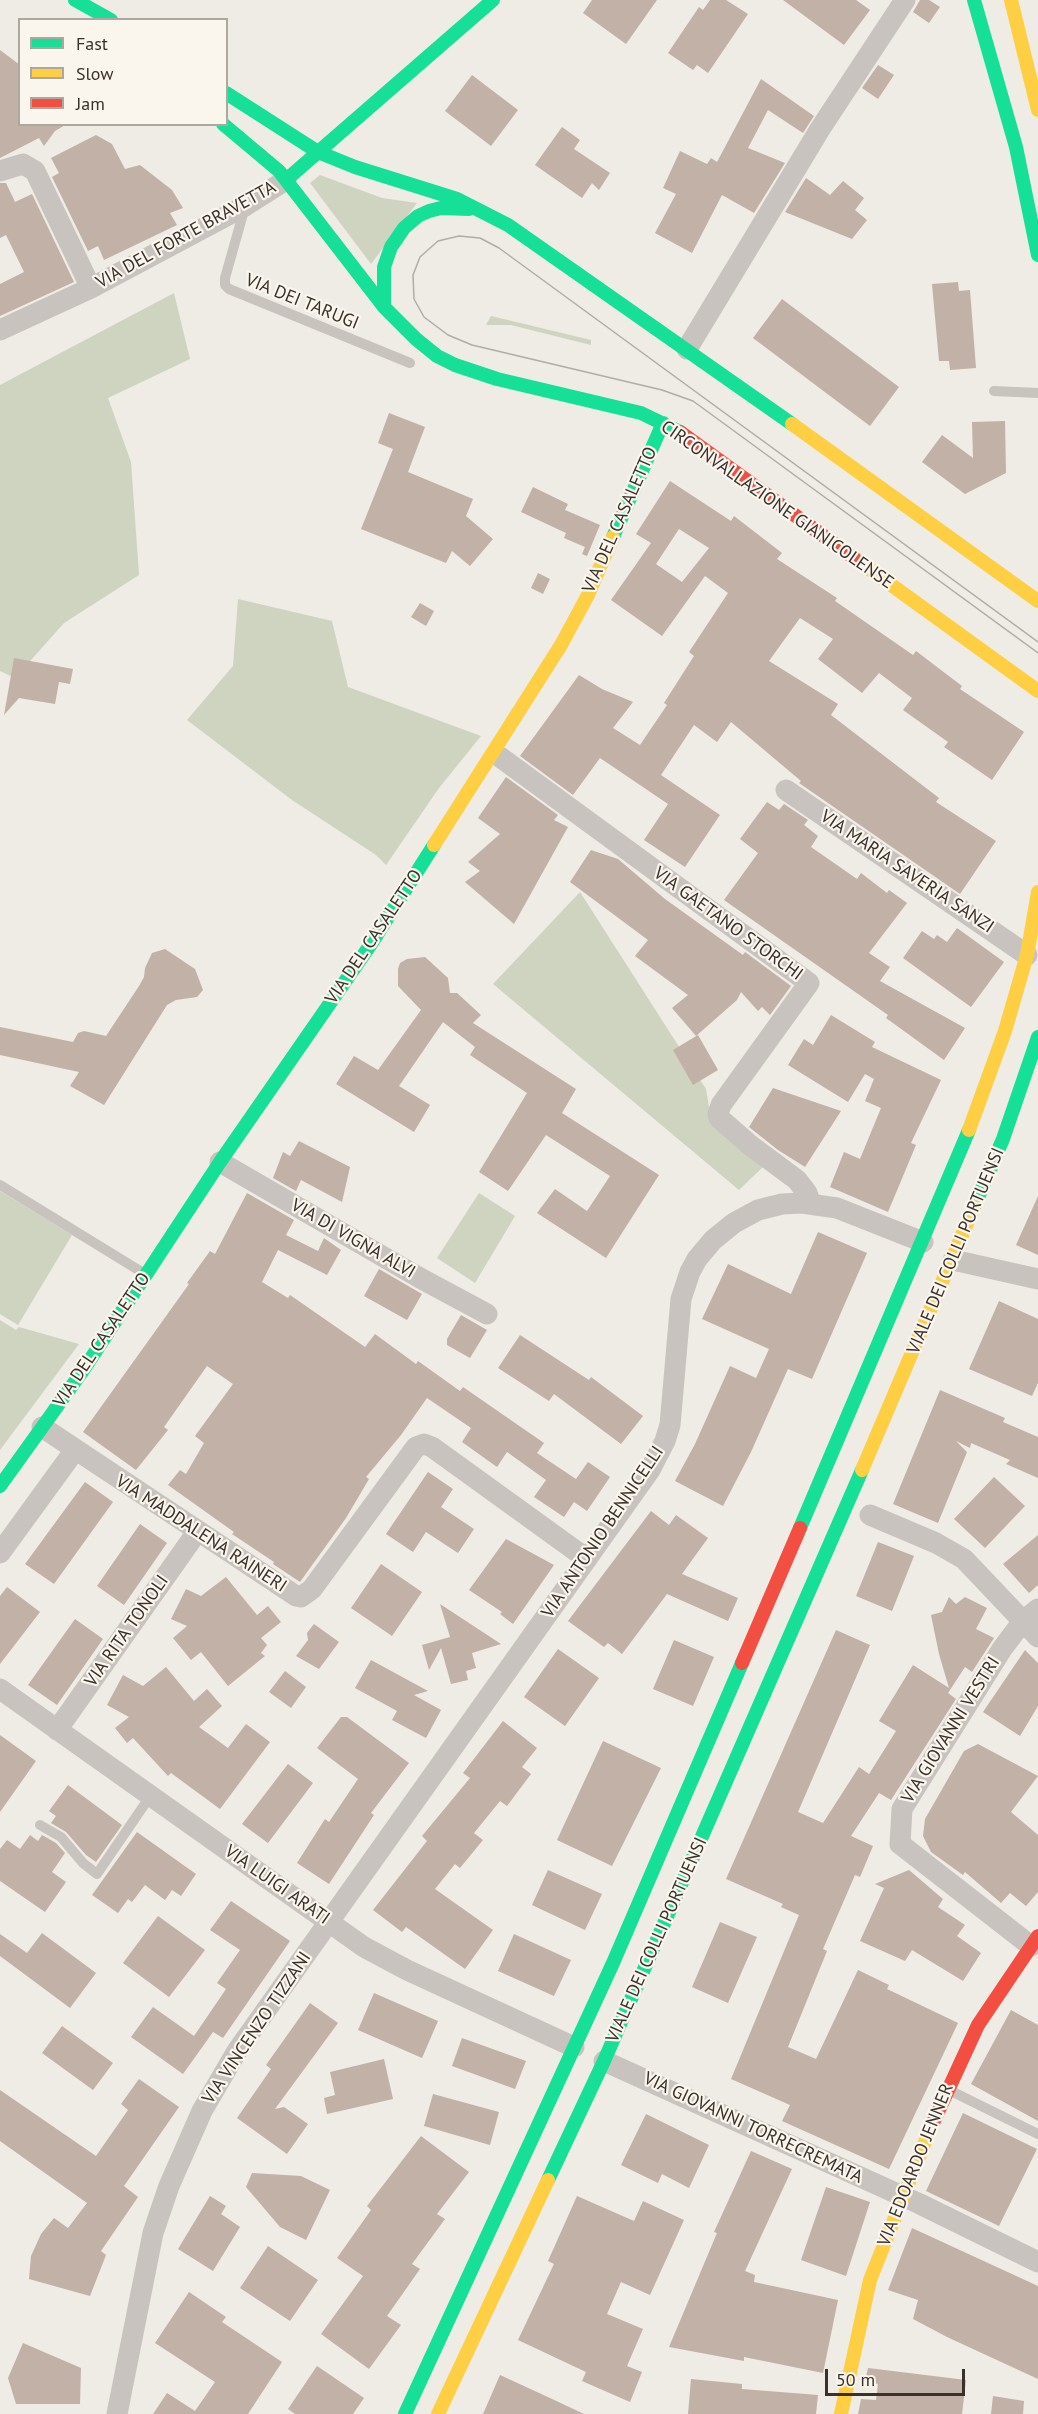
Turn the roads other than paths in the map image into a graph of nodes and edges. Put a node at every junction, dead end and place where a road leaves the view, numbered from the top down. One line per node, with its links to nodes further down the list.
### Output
1 (66, 0): 7 (main road)
2 (75, 0): 8 (main road)
3 (493, 0): 12 (main road, VIA DEL FORTE BRAVETTA)
4 (905, 0): 21 (street)
5 (974, 0): 17 (main road)
6 (1011, 0): 10 (main road)
7 (86, 18)
8 (107, 18)
9 (228, 94): 12 (main road)
10 (1038, 110)
11 (226, 126): 14 (main road, CIRCONVALLAZIONE GIANICOLENSE)
12 (318, 152): 14 (main road, VIA DEL FORTE BRAVETTA); 16 (main road)
13 (0, 171): 18 (street)
14 (286, 180): 15 (street, VIA DEL FORTE BRAVETTA); 19 (main road, CIRCONVALLAZIONE GIANICOLENSE)
15 (245, 206): 18 (street, VIA DEL FORTE BRAVETTA); 22 (lane, VIA DEI TARUGI)
16 (483, 210): 19 (main road); 21 (main road)
17 (1038, 255)
18 (91, 288): 20 (street, VIA DEL FORTE BRAVETTA)
19 (384, 307): 25 (main road, CIRCONVALLAZIONE GIANICOLENSE)
20 (0, 330)
21 (687, 349): 26 (main road)
22 (410, 363)
23 (994, 391): 24 (lane)
24 (1038, 393)
25 (663, 423): 27 (main road, CIRCONVALLAZIONE GIANICOLENSE); 35 (main road, VIA DEL CASALETTO)
26 (1038, 601)
27 (1038, 691)
28 (500, 757): 37 (street, VIA GAETANO STORCHI)
29 (786, 790): 31 (street, VIA MARIA SAVERIA SANZI)
30 (1038, 892): 31 (main road, VIALE DEI COLLI PORTUENSI)
31 (1027, 955): 33 (main road, VIALE DEI COLLI PORTUENSI)
32 (1038, 1037): 34 (main road, VIALE DEI COLLI PORTUENSI)
33 (980, 1104): 34 (street); 38 (main road, VIALE DEI COLLI PORTUENSI)
34 (1011, 1116): 39 (main road, VIALE DEI COLLI PORTUENSI)
35 (220, 1162): 40 (main road, VIA DEL CASALETTO); 42 (street, VIA DI VIGNA ALVI)
36 (0, 1185): 40 (lane)
37 (811, 1204): 38 (street, VIA ANTONIO BENNICELLI); 51 (street, VIA ANTONIO BENNICELLI)
38 (923, 1242): 43 (main road, VIALE DEI COLLI PORTUENSI)
39 (953, 1260): 41 (street); 44 (main road, VIALE DEI COLLI PORTUENSI)
40 (146, 1275): 45 (main road, VIA DEL CASALETTO)
41 (1038, 1279)
42 (487, 1314)
43 (868, 1372): 44 (street); 52 (main road, VIALE DEI COLLI PORTUENSI)
44 (899, 1385): 53 (main road, VIALE DEI COLLI PORTUENSI)
45 (42, 1427): 46 (street, VIA MADDALENA RAINERI); 47 (main road, VIA DEL CASALETTO)
46 (75, 1450): 49 (street, VIA MADDALENA RAINERI); 50 (street)
47 (0, 1486)
48 (870, 1515): 54 (street)
49 (197, 1532): 51 (street, VIA MADDALENA RAINERI); 57 (street, VIA RITA TONOLI)
50 (0, 1553)
51 (587, 1559): 62 (street, VIA ANTONIO BENNICELLI)
52 (773, 1588): 53 (street); 58 (main road, VIALE DEI COLLI PORTUENSI)
53 (807, 1602): 59 (main road, VIALE DEI COLLI PORTUENSI)
54 (1031, 1615): 55 (street); 63 (street, VIA GIOVANNI VESTRI)
55 (1038, 1637)
56 (0, 1689): 57 (street, VIA LUIGI ARATI)
57 (57, 1730): 60 (street, VIA LUIGI ARATI)
58 (709, 1736): 59 (street); 64 (main road, VIALE DEI COLLI PORTUENSI)
59 (740, 1749): 65 (main road, VIALE DEI COLLI PORTUENSI)
60 (151, 1795): 61 (lane); 62 (street, VIA LUIGI ARATI)
61 (40, 1825)
62 (329, 1922): 64 (street, VIA LUIGI ARATI); 72 (street, VIA VINCENZO TIZZANI)
63 (1034, 1941): 66 (main road, VIA EDOARDO JENNER)
64 (574, 2047): 67 (main road, VIALE DEI COLLI PORTUENSI)
65 (604, 2061): 68 (main road, VIALE DEI COLLI PORTUENSI); 70 (street, VIA GIOVANNI TORRECREMATA)
66 (947, 2089): 69 (lane); 70 (main road, VIA EDOARDO JENNER)
67 (543, 2116): 68 (street); 73 (main road, VIALE DEI COLLI PORTUENSI)
68 (572, 2129): 74 (main road, VIALE DEI COLLI PORTUENSI)
69 (1038, 2134)
70 (902, 2196): 71 (street, VIA GIOVANNI TORRECREMATA); 75 (main road, VIA EDOARDO JENNER)
71 (1038, 2262)
72 (117, 2414)
73 (405, 2414)
74 (438, 2414)
75 (841, 2414)

